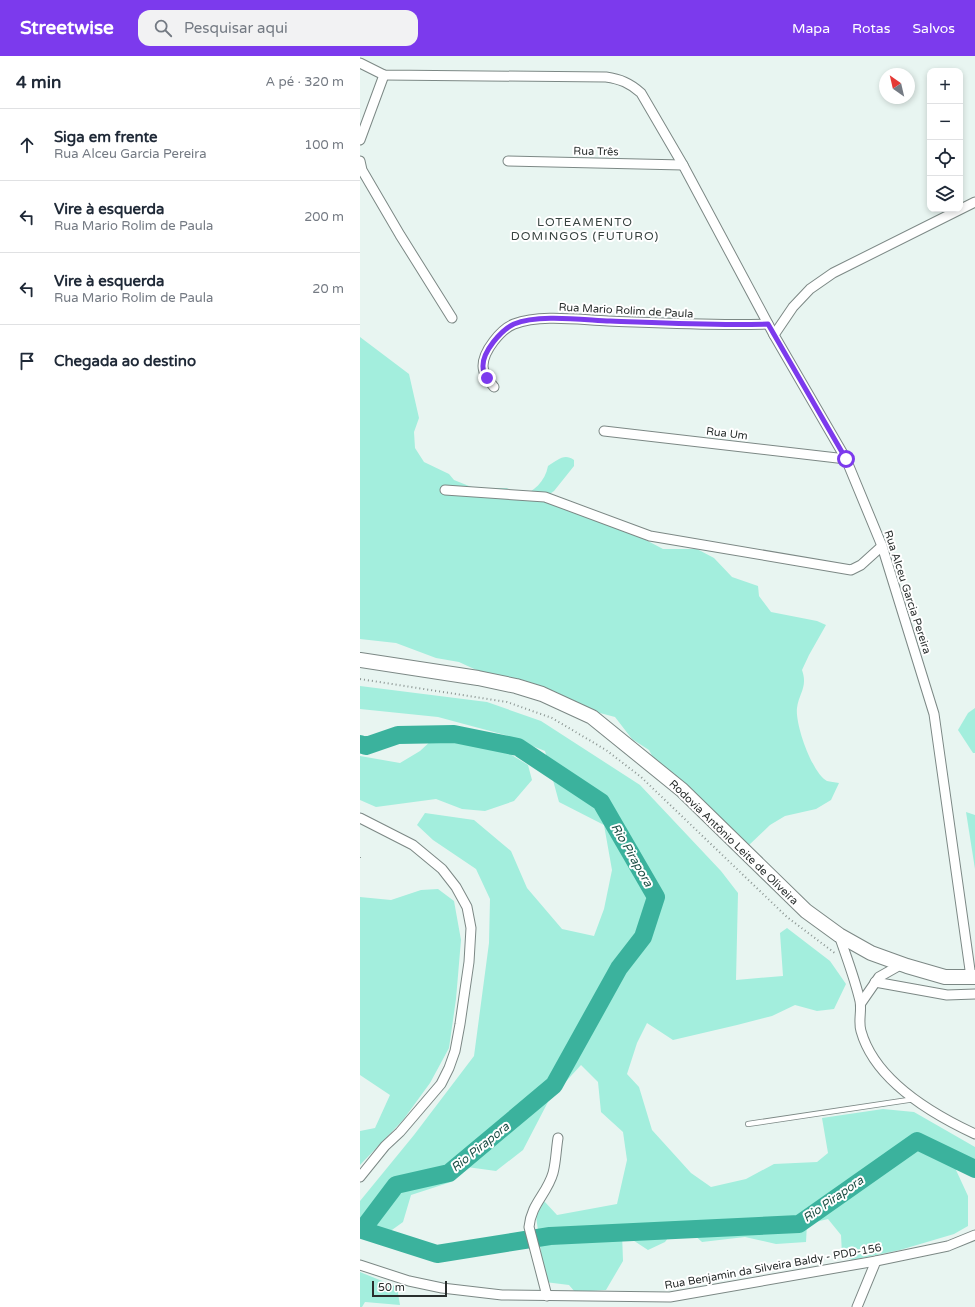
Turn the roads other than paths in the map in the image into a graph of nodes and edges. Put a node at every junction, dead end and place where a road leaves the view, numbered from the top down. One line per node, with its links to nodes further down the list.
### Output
1 (360, 62): 2 (street)
2 (384, 75): 3 (street); 6 (street, Rua Alceu Garcia Pereira)
3 (360, 140)
4 (360, 161): 8 (street)
5 (508, 161): 6 (street, Rua Três)
6 (683, 165): 9 (street, Rua Alceu Garcia Pereira)
7 (975, 202): 10 (street)
8 (452, 318)
9 (768, 324): 10 (street, Rua Alceu Garcia Pereira); 11 (street, Rua Mario Rolim de Paula)
10 (774, 335): 13 (street, Rua Alceu Garcia Pereira)
11 (494, 387)
12 (604, 431): 13 (street, Rua Um)
13 (846, 459): 15 (street, Rua Alceu Garcia Pereira)
14 (445, 490): 15 (street)
15 (882, 546): 20 (street, Rua Alceu Garcia Pereira)
16 (360, 660): 18 (main road, Rodovia Antônio Leite de Oliveira)
17 (360, 818): 28 (street)
18 (839, 935): 19 (main road, Rodovia Antônio Leite de Oliveira); 23 (street)
19 (902, 964): 20 (main road, Rodovia Antônio Leite de Oliveira); 21 (street)
20 (973, 977)
21 (875, 982): 22 (street); 23 (street)
22 (975, 994)
23 (861, 1003): 24 (street)
24 (915, 1099): 25 (lane); 26 (street)
25 (748, 1124)
26 (972, 1133)
27 (558, 1138): 32 (street)
28 (360, 1177)
29 (975, 1235): 30 (street, Rua Benjamin da Silveira Baldy - PDD-156)
30 (876, 1261): 32 (street, Rua Benjamin da Silveira Baldy - PDD-156); 33 (street)
31 (360, 1265): 32 (street, Rua Benjamin da Silveira Baldy - PDD-156)
32 (547, 1296)
33 (857, 1307)

